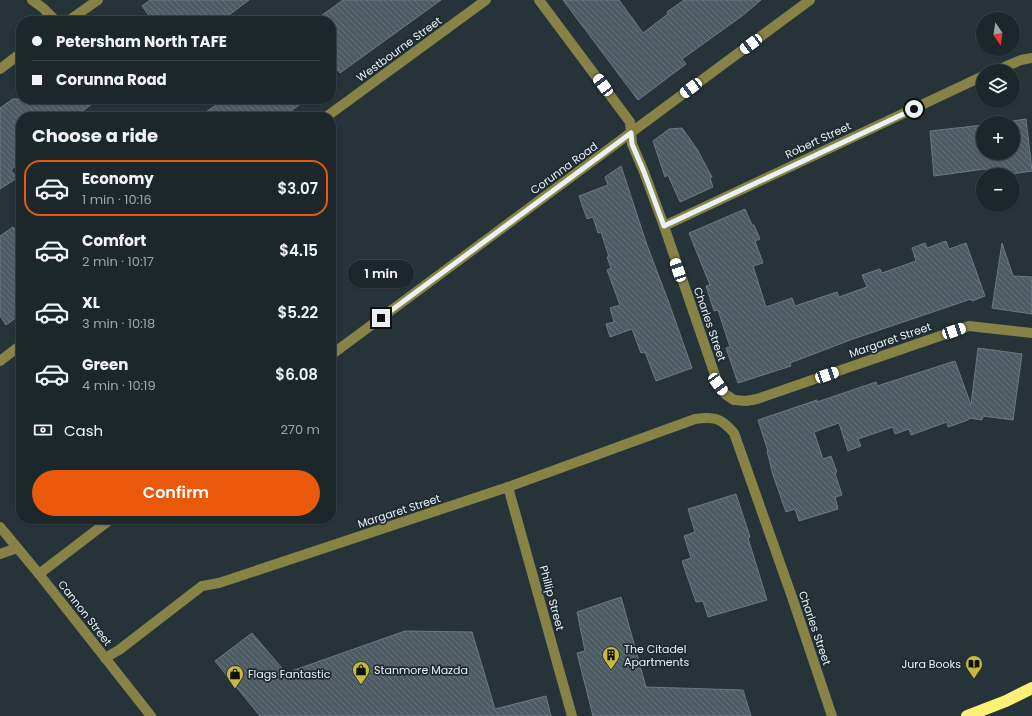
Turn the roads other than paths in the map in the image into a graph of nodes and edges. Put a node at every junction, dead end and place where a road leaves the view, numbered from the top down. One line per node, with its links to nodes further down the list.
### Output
1 (32, 0): 6 (street)
2 (98, 0): 7 (street)
3 (486, 0): 13 (street, Westbourne Street)
4 (539, 0): 14 (street, Charles Street)
5 (810, 0): 14 (street, Corunna Road)
6 (51, 16)
7 (75, 16)
8 (16, 57): 11 (street)
9 (1032, 58): 10 (street)
10 (1012, 64)
11 (0, 69)
12 (976, 79): 15 (street, Robert Street)
13 (333, 112)
14 (631, 133): 15 (street, Charles Street); 18 (street, Corunna Road)
15 (664, 226): 20 (street, Charles Street)
16 (1032, 333): 20 (street, Margaret Street)
17 (16, 349): 19 (street)
18 (336, 351)
19 (0, 361)
20 (734, 400)
21 (717, 418): 22 (street, Margaret Street); 32 (street, Charles Street)
22 (508, 487): 28 (street, Margaret Street); 31 (street, Phillip Street)
23 (104, 524): 27 (street)
24 (0, 527): 25 (street, Cannon Street)
25 (17, 548): 26 (street); 27 (street, Cannon Street)
26 (0, 554)
27 (39, 574): 28 (street, Cannon Street)
28 (105, 658): 30 (street, Cannon Street)
29 (1032, 688): 33 (highway)
30 (150, 716)
31 (572, 716)
32 (832, 716)
33 (967, 716)

